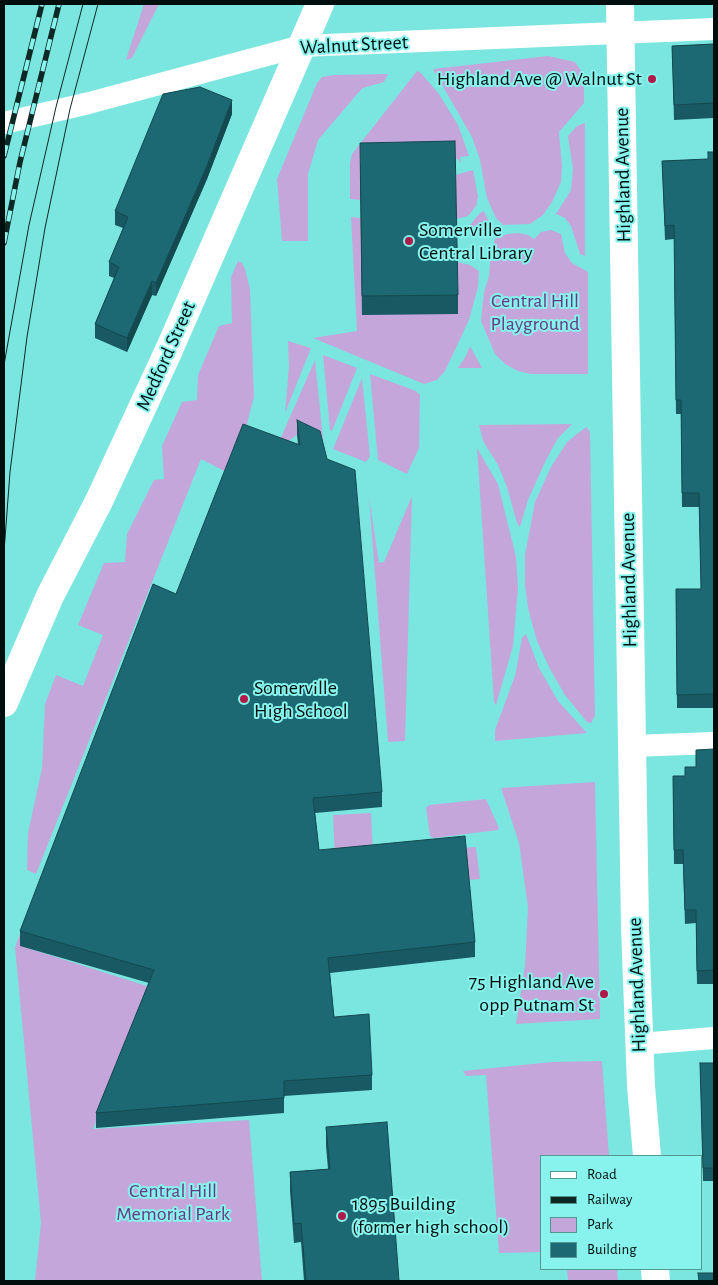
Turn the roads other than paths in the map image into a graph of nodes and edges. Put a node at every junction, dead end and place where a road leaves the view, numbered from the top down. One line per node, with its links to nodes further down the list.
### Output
1 (320, 4): 5 (main road, Medford Street)
2 (620, 4): 4 (main road, Highland Avenue)
3 (714, 29): 4 (street, Walnut Street)
4 (620, 33): 5 (street, Walnut Street); 9 (main road, Highland Avenue)
5 (301, 46): 6 (street, Walnut Street); 7 (main road, Medford Street)
6 (4, 123)
7 (6, 699)
8 (714, 743): 9 (street)
9 (632, 746): 11 (main road, Highland Avenue)
10 (714, 1038): 11 (street)
11 (639, 1044): 12 (main road, Highland Avenue)
12 (647, 1155)

